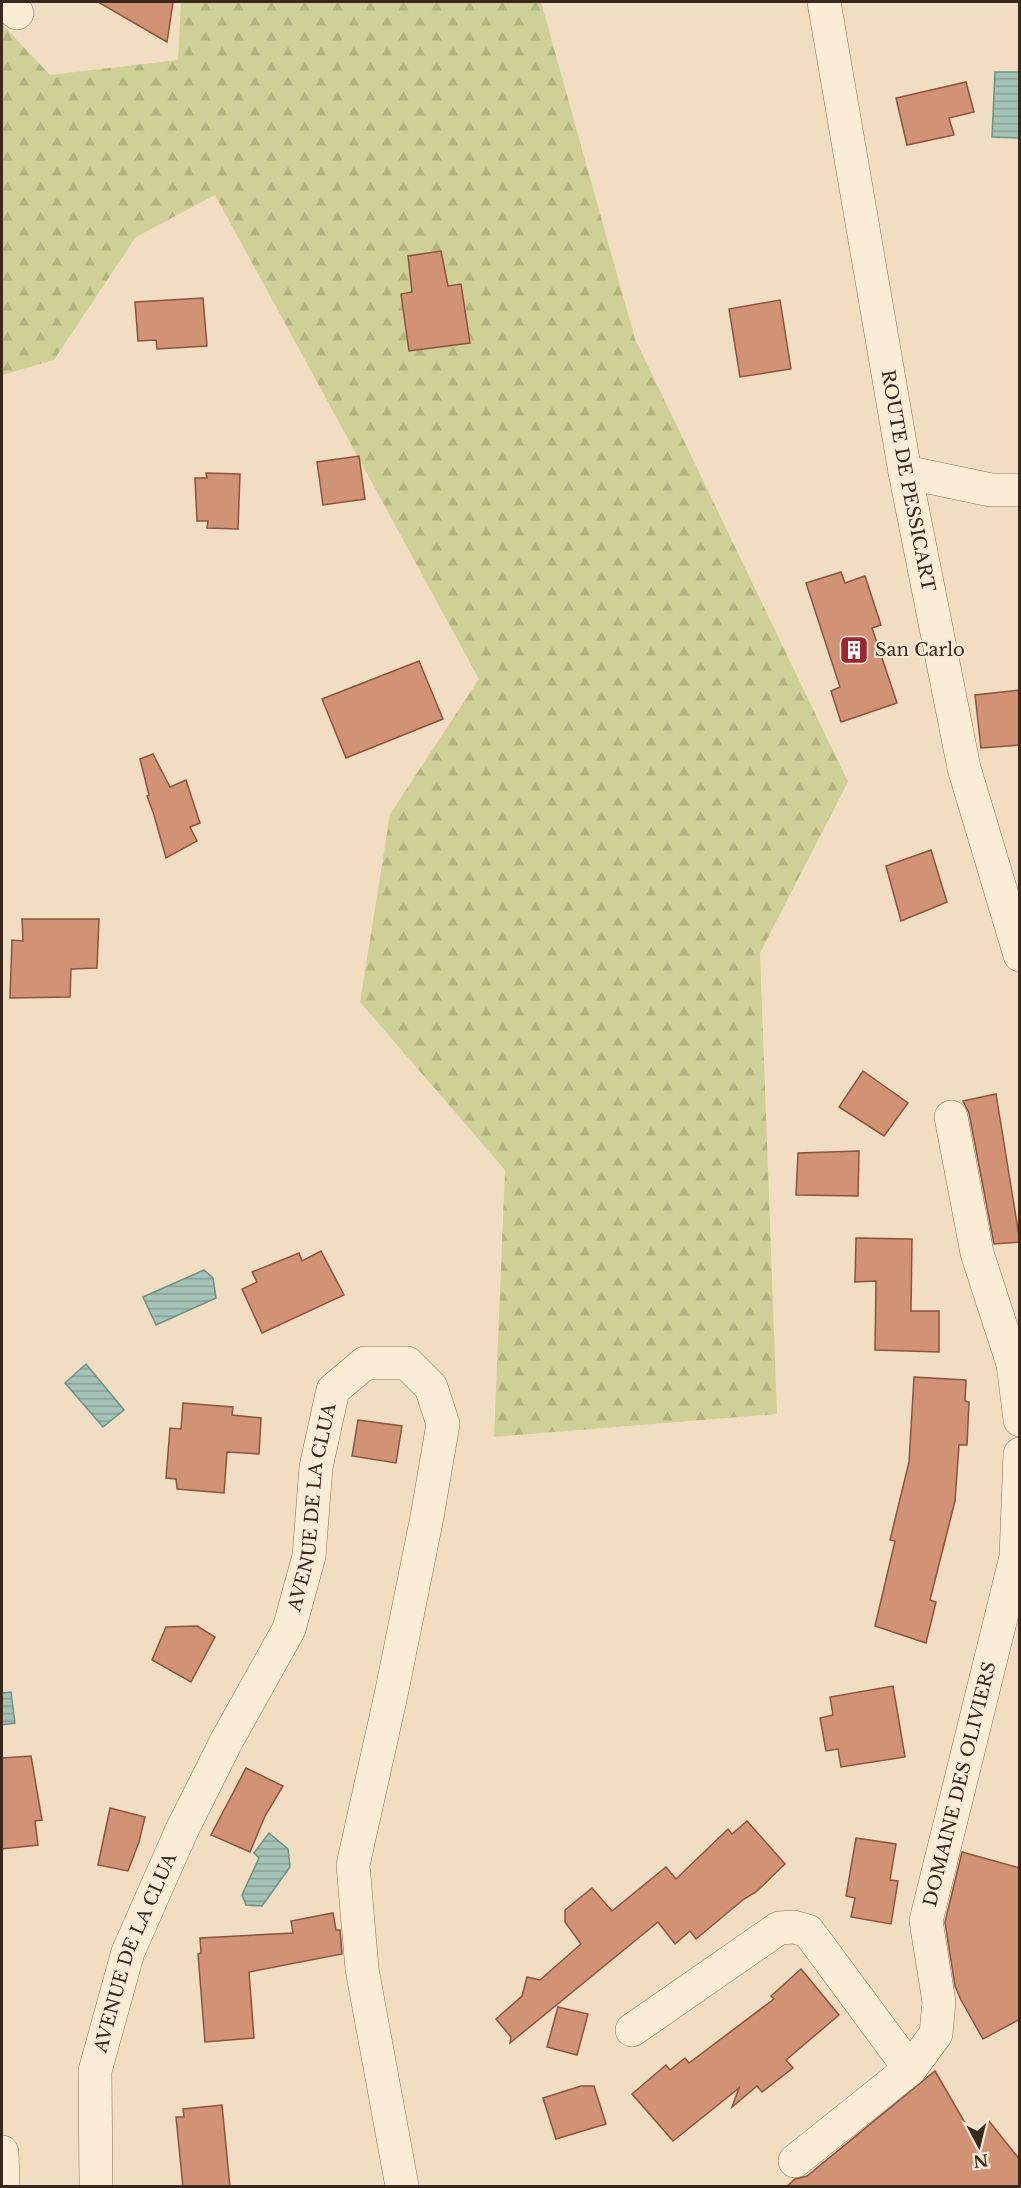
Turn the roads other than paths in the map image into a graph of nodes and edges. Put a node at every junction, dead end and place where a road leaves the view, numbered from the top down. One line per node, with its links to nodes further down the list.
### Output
1 (824, 2): 2 (street, ROUTE DE PESSICART)
2 (905, 472): 3 (street); 4 (street, ROUTE DE PESSICART)
3 (1020, 490)
4 (1020, 955)
5 (951, 1117): 6 (street)
6 (1016, 1363): 7 (street)
7 (1020, 1420)
8 (1020, 1454): 10 (street, DOMAINE DES OLIVIERS)
9 (632, 2030): 10 (street)
10 (910, 2069): 12 (street, DOMAINE DES OLIVIERS)
11 (2, 2152): 13 (street)
12 (795, 2161)
13 (3, 2187)
14 (96, 2187): 15 (street, AVENUE DE LA CLUA)
15 (402, 2187)

